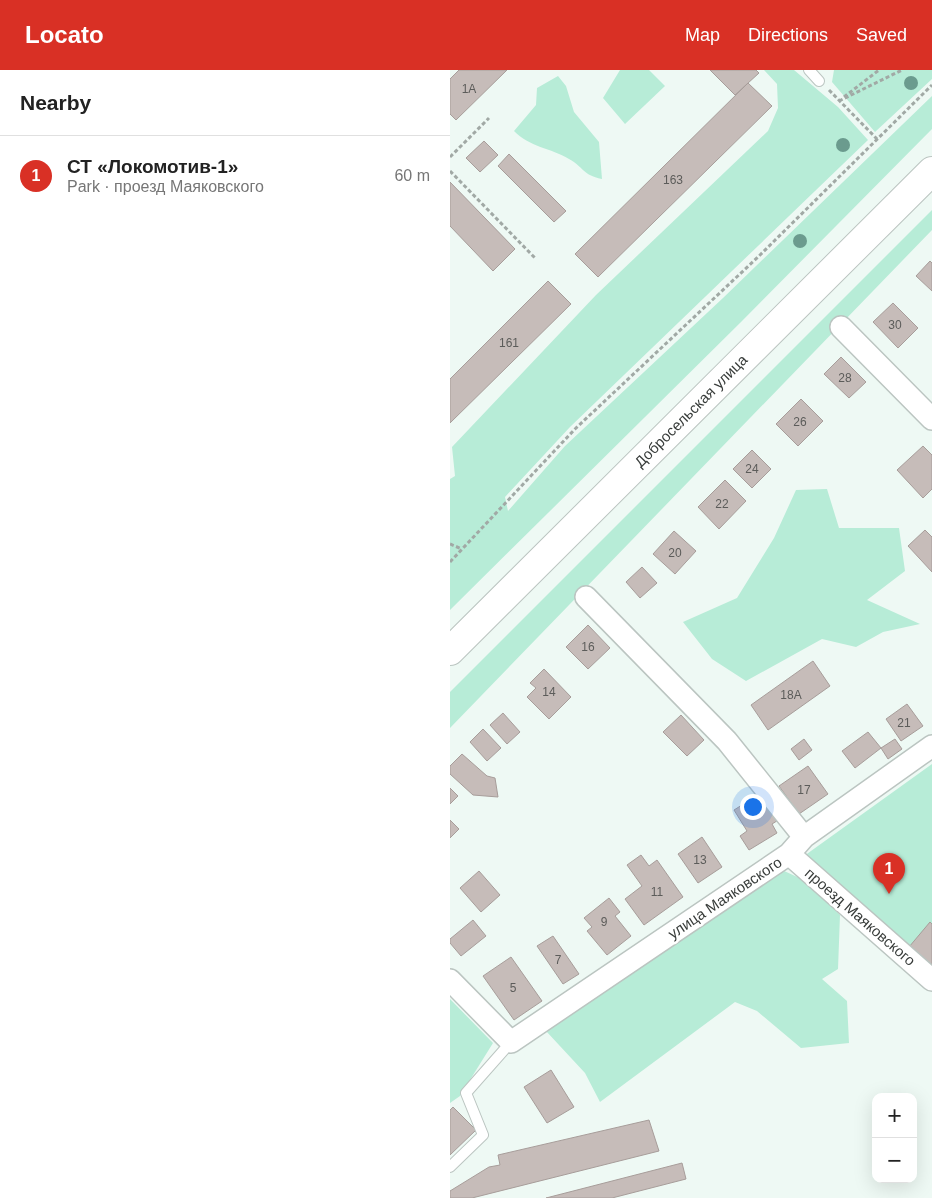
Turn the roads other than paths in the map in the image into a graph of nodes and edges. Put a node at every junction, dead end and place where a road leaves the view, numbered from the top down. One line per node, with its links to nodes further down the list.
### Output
1 (808, 70): 2 (lane)
2 (819, 81)
3 (932, 171): 7 (main road, Добросельская улица)
4 (841, 327): 5 (street)
5 (932, 419)
6 (586, 597): 9 (street)
7 (450, 651)
8 (932, 746): 9 (street, улица Маяковского)
9 (804, 837): 10 (street, улица Маяковского)
10 (789, 854): 12 (street, проезд Маяковского); 13 (street, улица Маяковского)
11 (450, 980): 13 (street)
12 (932, 980)
13 (511, 1042): 14 (lane)
14 (450, 1167)

